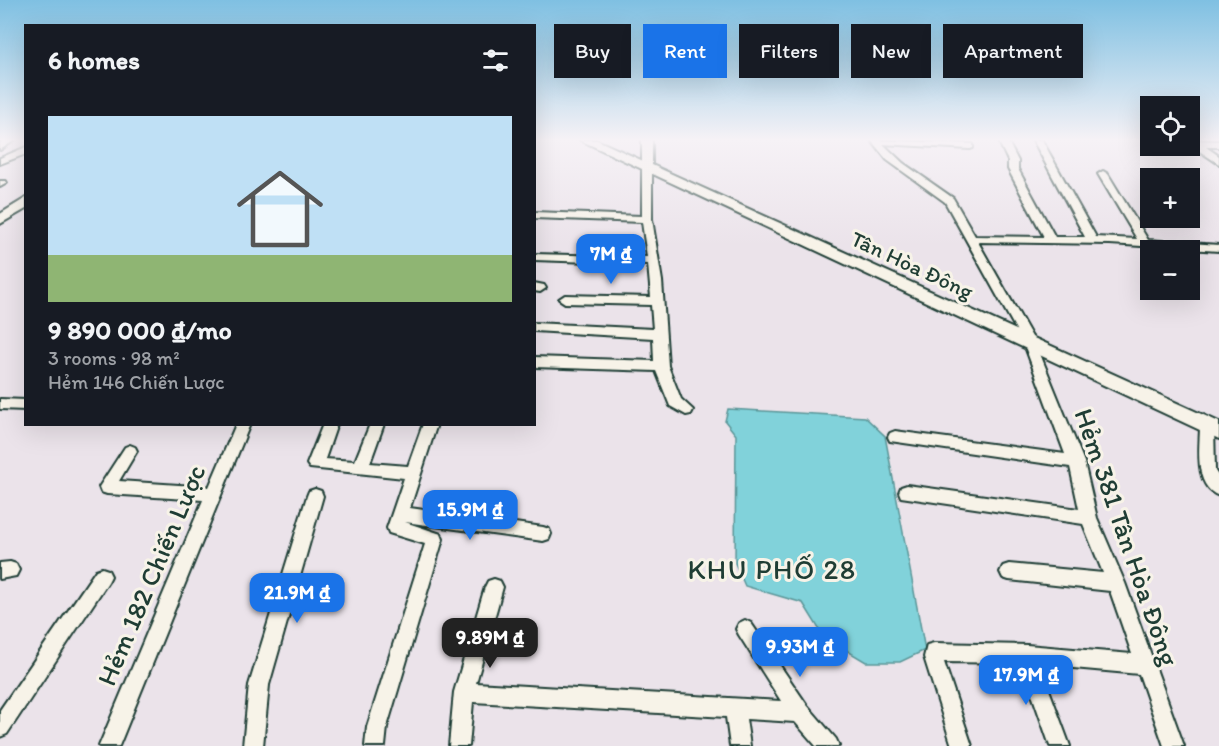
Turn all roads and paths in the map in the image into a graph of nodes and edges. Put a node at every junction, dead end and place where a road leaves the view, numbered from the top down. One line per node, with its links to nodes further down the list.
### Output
1 (1103, 174): 14 (street)
2 (649, 175): 9 (street)
3 (662, 175): 24 (street, Tân Hòa Đông)
4 (915, 175): 11 (street, Hẻm 381 Tân Hòa Đông)
5 (1015, 175): 12 (street)
6 (1056, 175): 13 (street)
7 (24, 203): 10 (street)
8 (536, 215): 9 (street)
9 (647, 219): 19 (street)
10 (0, 220)
11 (971, 238): 12 (street); 24 (street, Hẻm 381 Tân Hòa Đông)
12 (1051, 239): 13 (street)
13 (1092, 240): 15 (street)
14 (1143, 240)
15 (1140, 244)
16 (1200, 247): 17 (street)
17 (1219, 248)
18 (536, 257): 19 (street)
19 (651, 261): 21 (street)
20 (565, 299): 21 (street)
21 (656, 301): 23 (street)
22 (536, 327): 23 (street)
23 (657, 334): 26 (street)
24 (1030, 344): 34 (street, Tân Hòa Đông); 37 (street, Hẻm 381 Tân Hòa Đông)
25 (536, 362): 26 (street)
26 (661, 366): 29 (street)
27 (0, 404): 28 (street)
28 (24, 405)
29 (686, 410)
30 (242, 426): 42 (street, Hẻm 182 Chiến Lược)
31 (329, 426): 38 (street)
32 (376, 426): 38 (street)
33 (429, 426): 39 (street)
34 (1213, 428): 40 (street)
35 (895, 437): 37 (street)
36 (130, 451): 42 (street)
37 (1076, 462): 45 (street, Hẻm 381 Tân Hòa Đông)
38 (360, 468): 39 (street)
39 (415, 473): 44 (street)
40 (1219, 489)
41 (907, 492): 45 (street)
42 (214, 494): 58 (street, Hẻm 182 Chiến Lược)
43 (315, 496): 59 (street)
44 (400, 515): 46 (street); 60 (street)
45 (1089, 518): 49 (street, Hẻm 381 Tân Hòa Đông)
46 (543, 534)
47 (1009, 572): 49 (street)
48 (102, 576): 57 (street)
49 (1116, 583): 53 (street, Hẻm 381 Tân Hòa Đông)
50 (494, 586): 54 (street)
51 (746, 629): 56 (street)
52 (1027, 654): 53 (street); 64 (street); 65 (street)
53 (1144, 665): 66 (street, Hẻm 381 Tân Hòa Đông)
54 (464, 692): 55 (street); 61 (street)
55 (734, 708): 56 (street); 62 (street)
56 (800, 712): 63 (street)
57 (0, 726)
58 (109, 746)
59 (253, 746)
60 (375, 746)
61 (459, 746)
62 (740, 746)
63 (830, 746)
64 (962, 746)
65 (1060, 746)
66 (1174, 746)

